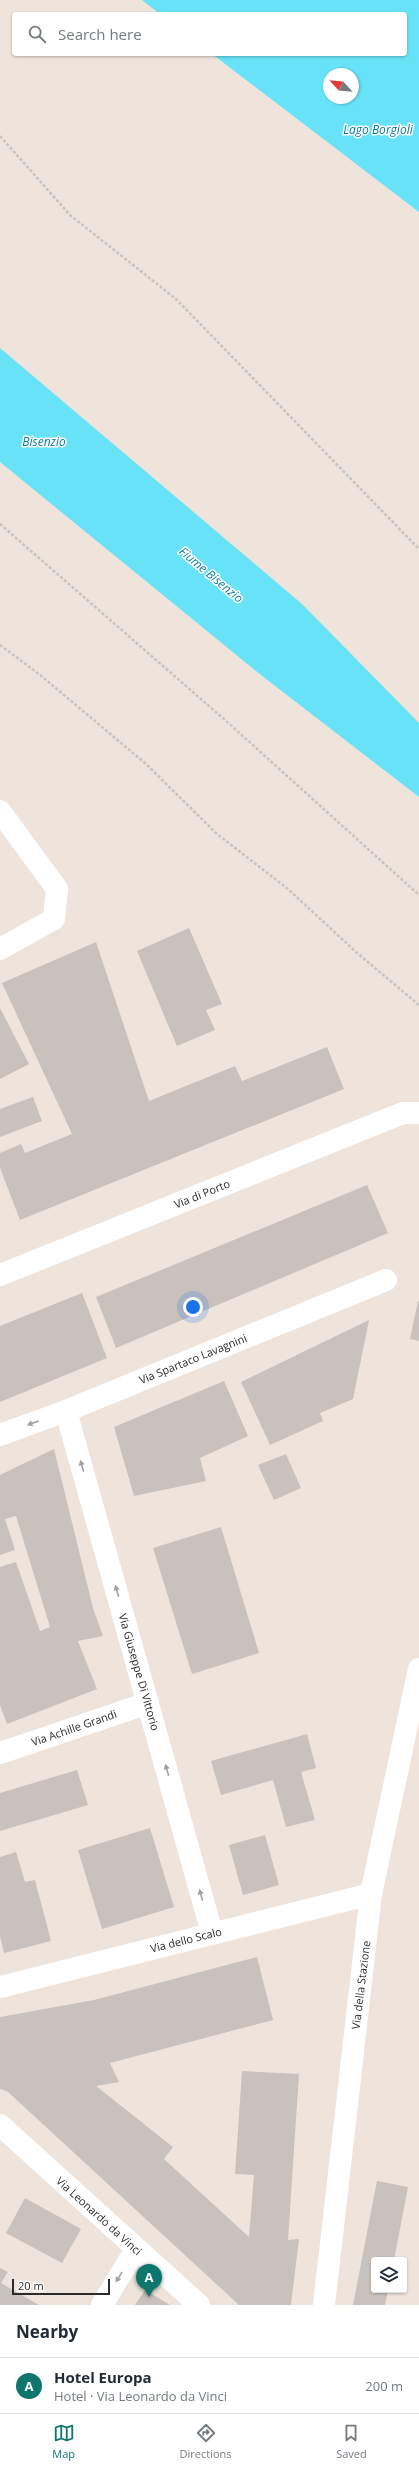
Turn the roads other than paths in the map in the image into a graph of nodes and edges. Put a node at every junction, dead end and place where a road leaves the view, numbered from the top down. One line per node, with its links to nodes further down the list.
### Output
1 (0, 812): 2 (street)
2 (0, 949)
3 (411, 1113): 4 (street, Via di Porto)
4 (0, 1275)
5 (386, 1280): 6 (street, Via Spartaco Lavagnini)
6 (66, 1411): 7 (street, Via Spartaco Lavagnini, one-way to 7); 9 (street, Via Giuseppe Di Vittorio, one-way to 6)
7 (0, 1435)
8 (419, 1669): 11 (street, Via della Stazione)
9 (148, 1704): 10 (street, Via Achille Grandi); 12 (street, Via Giuseppe Di Vittorio, one-way to 9)
10 (0, 1753)
11 (372, 1894): 12 (street, Via dello Scalo); 18 (street, Via della Stazione)
12 (212, 1933): 13 (street, Via dello Scalo)
13 (0, 1987)
14 (0, 2125): 15 (street, Via Leonardo da Vinci)
15 (136, 2249): 16 (street, one-way to 16); 17 (street, Via Leonardo da Vinci)
16 (102, 2305)
17 (199, 2305)
18 (324, 2305)

